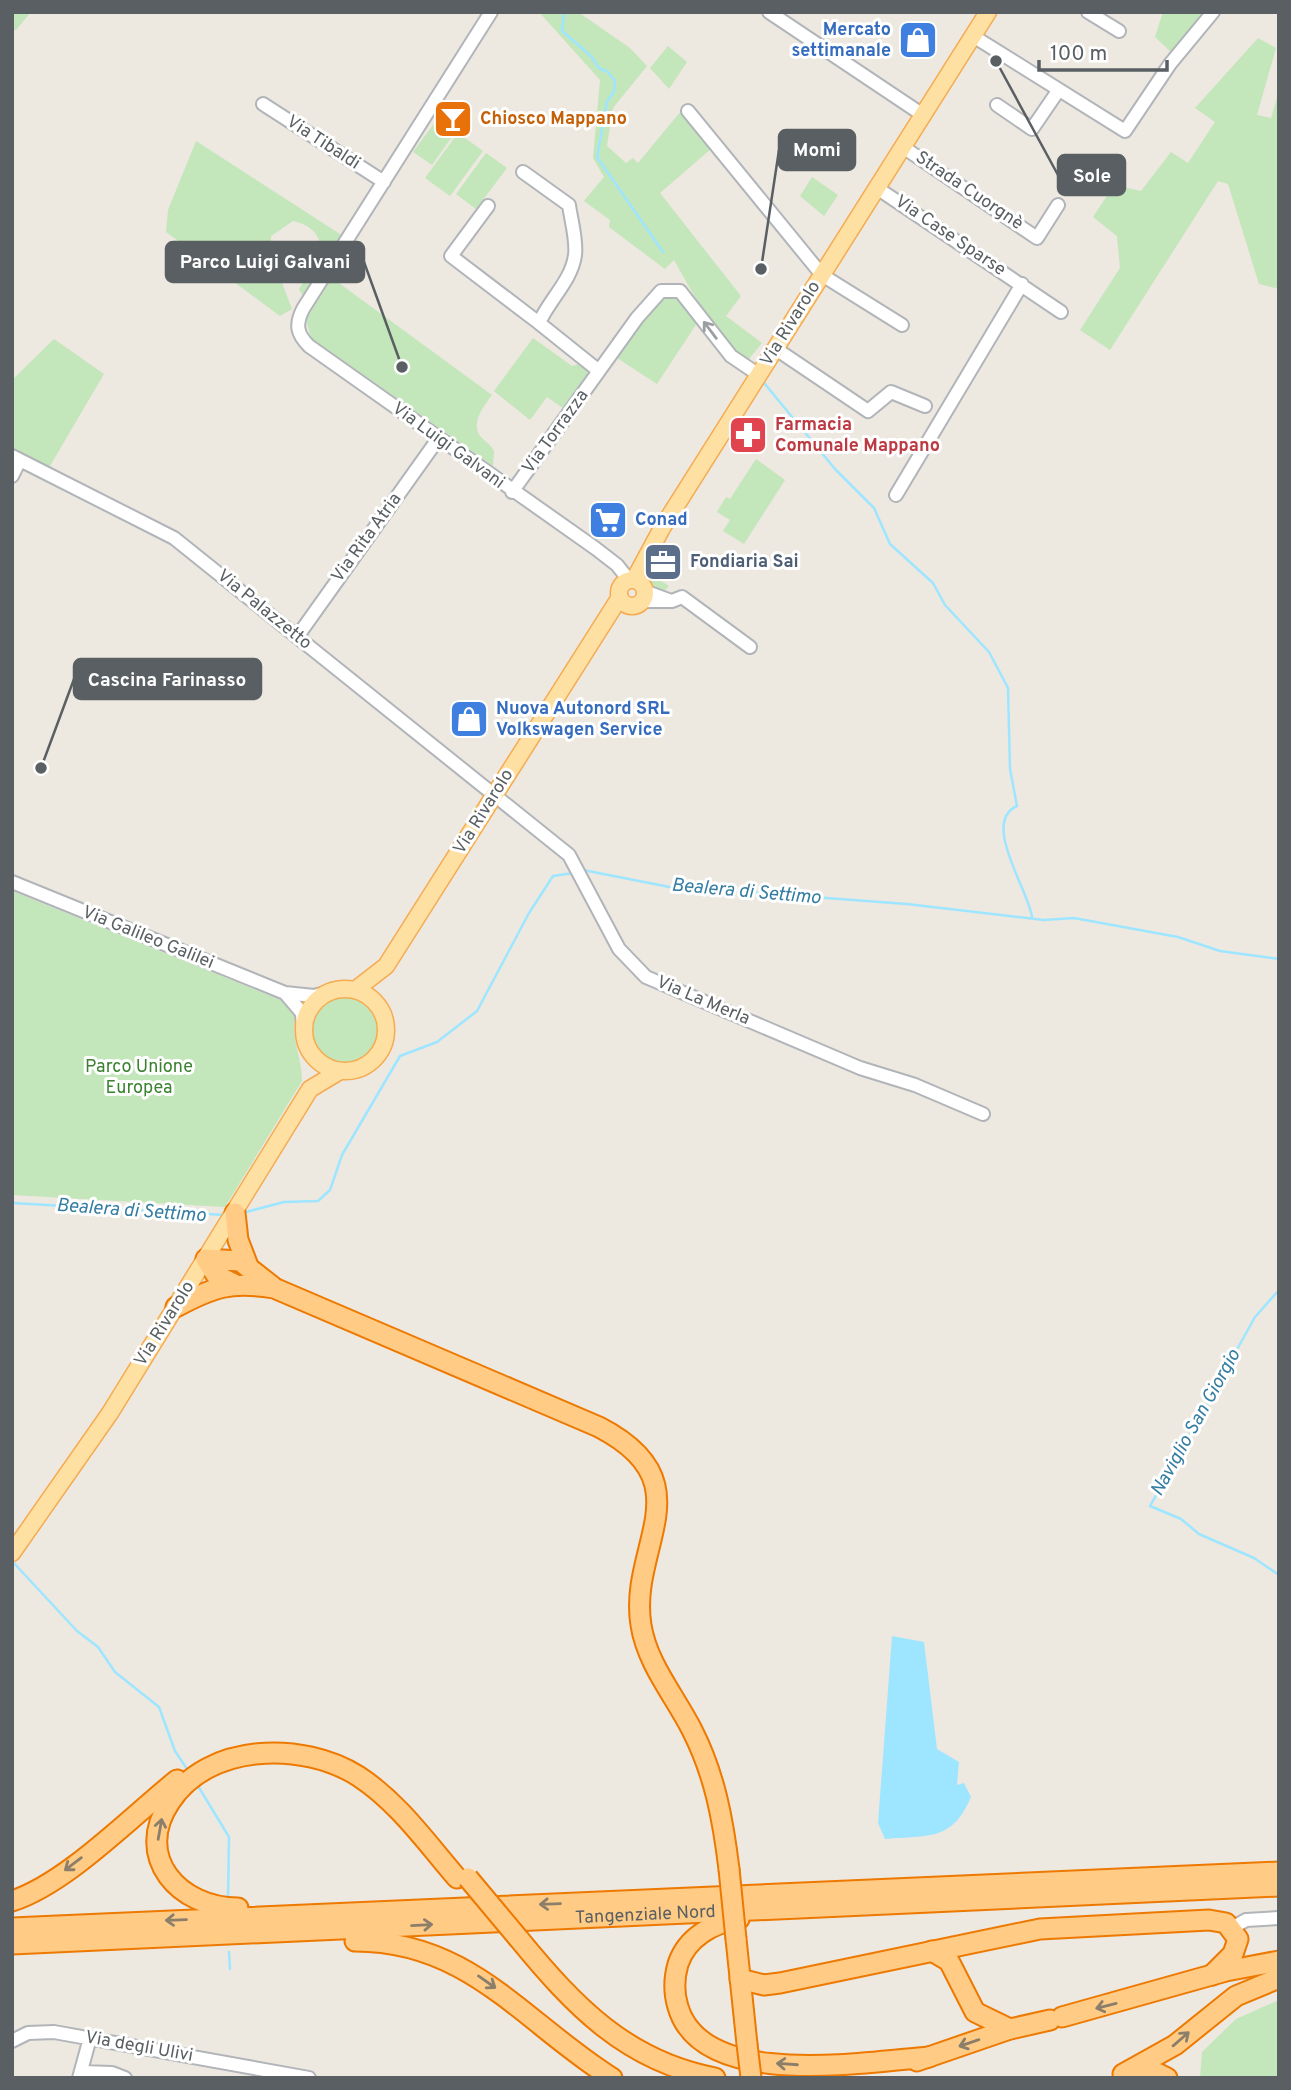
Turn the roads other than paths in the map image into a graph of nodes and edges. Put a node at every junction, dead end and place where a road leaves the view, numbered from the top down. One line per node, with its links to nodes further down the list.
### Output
1 (491, 12): 15 (street)
2 (769, 12): 12 (street)
3 (988, 12): 7 (main road, Strada Cuorgnè)
4 (1088, 12): 6 (street)
5 (1213, 12): 8 (street)
6 (1119, 32)
7 (973, 36): 8 (street); 12 (main road, Strada Cuorgnè)
8 (1058, 91): 10 (street)
9 (263, 104): 15 (street, Via Tibaldi)
10 (997, 105)
11 (688, 111): 19 (street, Via Rivarolo)
12 (923, 115): 13 (main road, Strada Cuorgnè)
13 (903, 147): 16 (main road, Strada Cuorgnè); 17 (street, Strada Cuorgnè)
14 (523, 173): 22 (street)
15 (384, 182): 28 (street, Via Luigi Galvani)
16 (877, 188): 19 (main road, Strada Cuorgnè); 20 (street, Via Case Sparse)
17 (1058, 205)
18 (488, 206): 22 (street, Via Torrazza)
19 (822, 275): 23 (street); 24 (main road, Via Rivarolo)
20 (1022, 284): 21 (street, Via Case Sparse); 27 (street, Via Case Sparse)
21 (1061, 312)
22 (539, 323): 25 (street, Via Torrazza)
23 (902, 325)
24 (776, 349): 26 (main road, Via Rivarolo); 27 (street)
25 (599, 371): 26 (street, Via Torrazza, one-way to 25); 31 (street, Via Torrazza)
26 (759, 375): 33 (main road, Via Rivarolo)
27 (934, 410): 32 (street, Via Case Sparse)
28 (438, 439): 31 (street, Via Luigi Galvani); 34 (street, Via Rita Atria)
29 (16, 458): 30 (street); 34 (street, Via Palazzetto)
30 (12, 476)
31 (512, 492): 33 (street, Via Luigi Galvani)
32 (896, 495)
33 (632, 590): 35 (street); 36 (main road, Via Rivarolo)
34 (297, 637): 36 (street, Via Palazzetto)
35 (750, 647)
36 (494, 798): 38 (main road, Via Rivarolo); 47 (street, Via La Merla)
37 (12, 882): 41 (street, Via Galileo Galilei)
38 (386, 966): 39 (main road, Via Rivarolo); 42 (main road, Via Rivarolo)
39 (355, 990): 40 (main road); 42 (main road)
40 (329, 992): 41 (street, Via Galileo Galilei); 43 (main road)
41 (285, 993): 43 (street)
42 (377, 1005): 45 (main road)
43 (303, 1030): 44 (main road)
44 (312, 1054): 45 (main road); 46 (main road, Via Rivarolo)
45 (341, 1071): 46 (main road, Via Rivarolo)
46 (310, 1089): 48 (main road, Via Rivarolo)
47 (982, 1114)
48 (234, 1215): 49 (main road, Via Rivarolo); 50 (highway)
49 (206, 1259): 50 (highway); 51 (highway); 53 (main road, Via Rivarolo)
50 (248, 1266): 52 (highway)
51 (234, 1284): 52 (highway); 53 (highway)
52 (274, 1288): 70 (highway, bridge)
53 (176, 1307): 54 (main road, Via Rivarolo)
54 (13, 1552)
55 (190, 1776): 58 (highway, one-way to 58); 60 (highway, one-way to 55); 65 (highway, bridge)
56 (1279, 1872): 60 (highway, Tangenziale Nord, one-way to 60)
57 (1279, 1886): 59 (highway, Tangenziale Nord)
58 (12, 1901)
59 (788, 1907): 64 (highway, Tangenziale Nord, one-way to 59); 79 (highway, one-way to 59)
60 (421, 1909): 62 (highway, Tangenziale Nord, one-way to 62)
61 (1279, 1917): 63 (street)
62 (12, 1928)
63 (1232, 1928): 66 (highway); 71 (highway)
64 (256, 1934): 67 (highway, Tangenziale Nord); 84 (highway, one-way to 84)
65 (513, 1939): 85 (highway); 86 (highway)
66 (972, 1943): 68 (highway); 74 (highway)
67 (12, 1944)
68 (932, 1951): 73 (highway); 74 (highway)
69 (1279, 1961): 71 (highway)
70 (739, 1972): 73 (highway); 75 (highway)
71 (1212, 1975): 76 (highway, one-way to 76)
72 (1279, 1978): 81 (highway, one-way to 72)
73 (780, 1983): 75 (highway)
74 (962, 1987): 76 (highway)
75 (744, 2020): 87 (highway, bridge)
76 (1010, 2029): 79 (highway, one-way to 79)
77 (90, 2038): 78 (street, Via degli Ulivi); 80 (street); 83 (street, Via degli Ulivi)
78 (12, 2041)
79 (929, 2057): 88 (highway)
80 (81, 2075): 82 (street)
81 (1118, 2076): 89 (highway)
82 (125, 2078)
83 (309, 2078)
84 (612, 2078)
85 (677, 2078)
86 (715, 2078)
87 (751, 2078)
88 (845, 2078)
89 (1167, 2078)

